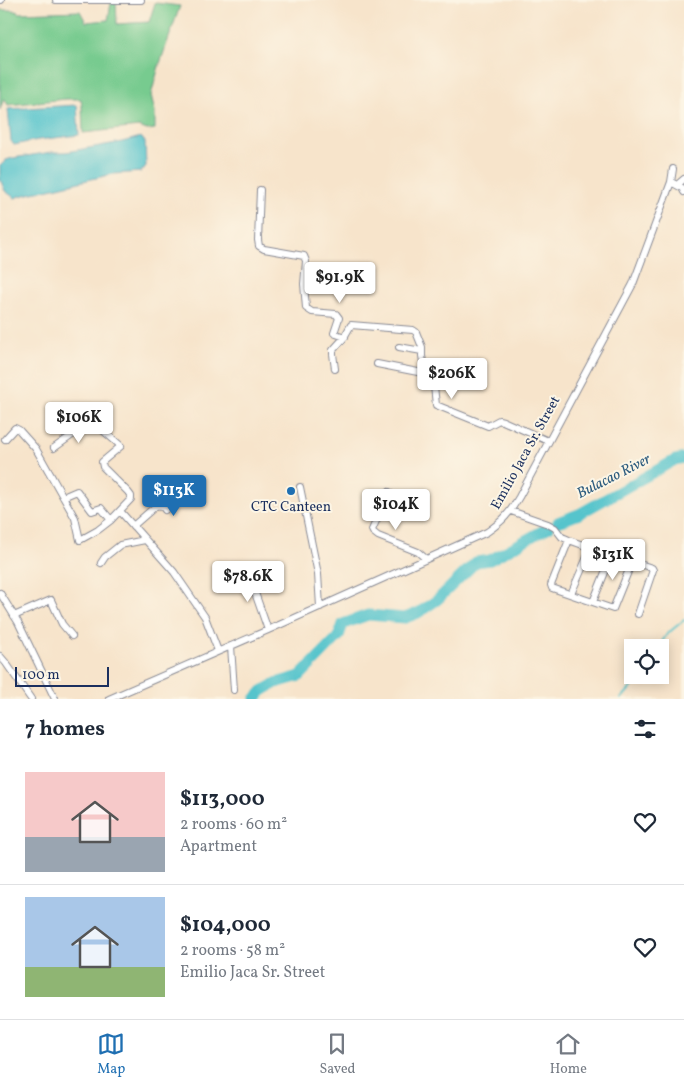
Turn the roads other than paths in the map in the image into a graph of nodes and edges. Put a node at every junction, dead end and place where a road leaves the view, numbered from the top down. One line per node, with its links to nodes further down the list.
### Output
1 (56, 0): 2 (street)
2 (141, 0)
3 (673, 169): 5 (street, Emilio Jaca Sr. Street)
4 (684, 179): 5 (street)
5 (674, 183): 7 (street); 17 (street, Emilio Jaca Sr. Street)
6 (260, 190): 8 (street)
7 (684, 192)
8 (345, 337): 10 (street); 12 (street)
9 (399, 347): 10 (street)
10 (422, 351): 13 (street)
11 (377, 364): 13 (street)
12 (335, 369)
13 (428, 374): 17 (street)
14 (83, 410): 15 (street)
15 (92, 421): 18 (street); 23 (street)
16 (5, 439): 22 (street)
17 (548, 441): 24 (street, Emilio Jaca Sr. Street)
18 (54, 448)
19 (196, 481): 26 (street)
20 (300, 487): 38 (street)
21 (389, 492): 31 (street)
22 (63, 497): 25 (street); 25 (street)
23 (120, 511): 25 (street); 26 (street)
24 (511, 511): 28 (street); 31 (street, Emilio Jaca Sr. Street)
25 (111, 520)
26 (133, 526): 27 (street)
27 (145, 540): 33 (street); 44 (street)
28 (569, 540): 29 (street); 36 (street)
29 (591, 548): 30 (street); 36 (street)
30 (612, 555): 32 (street); 37 (street)
31 (426, 559): 38 (street, Emilio Jaca Sr. Street)
32 (632, 562): 37 (street); 39 (street)
33 (101, 563)
34 (247, 570): 41 (street)
35 (0, 593): 40 (street)
36 (571, 594): 37 (street)
37 (593, 602)
38 (320, 607): 41 (street, Emilio Jaca Sr. Street)
39 (638, 614)
40 (14, 616): 42 (street); 48 (street)
41 (268, 630): 43 (street, Emilio Jaca Sr. Street)
42 (72, 636)
43 (231, 646): 44 (street, Emilio Jaca Sr. Street); 46 (street)
44 (218, 651): 49 (street, Emilio Jaca Sr. Street)
45 (0, 656): 47 (street)
46 (234, 690)
47 (31, 699)
48 (55, 699)
49 (109, 699)

